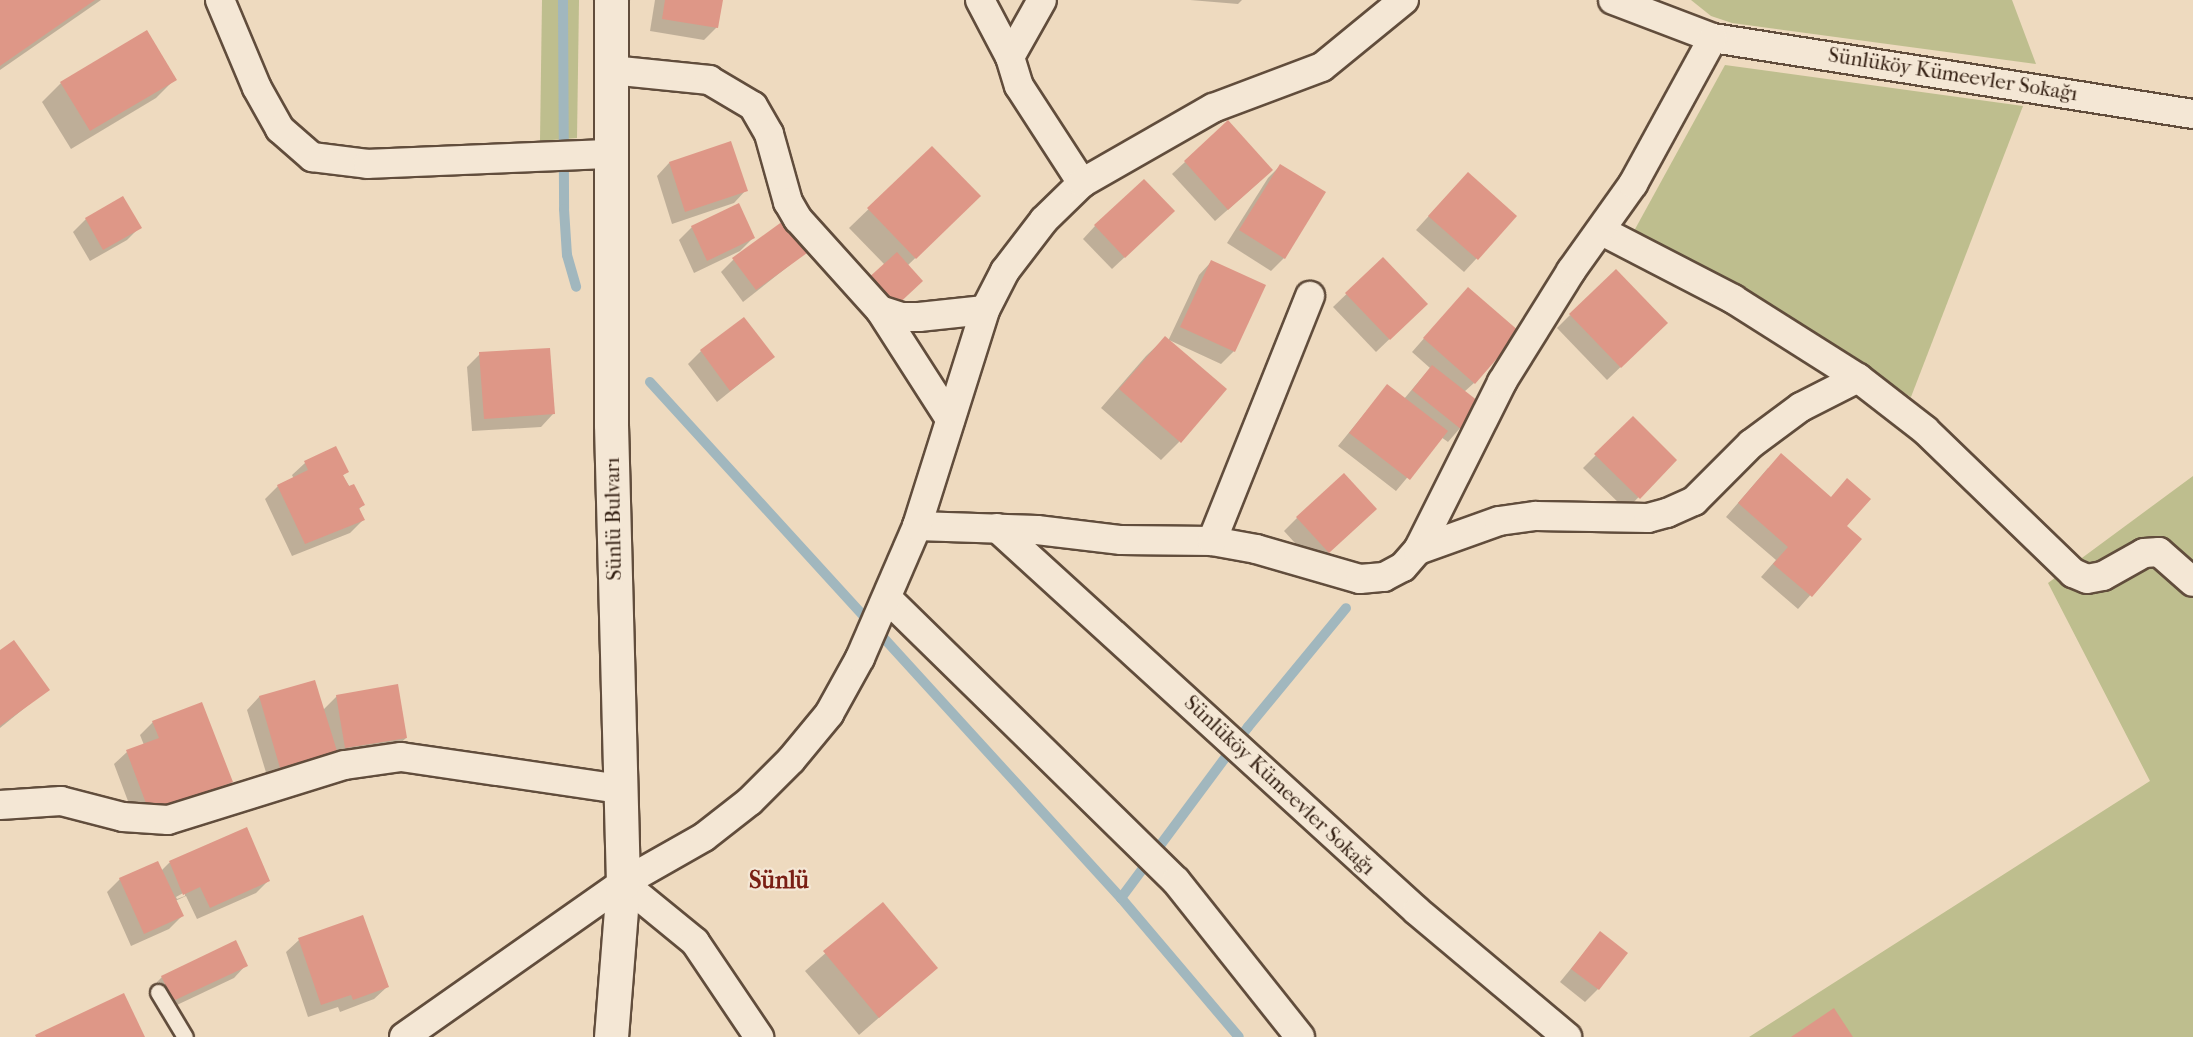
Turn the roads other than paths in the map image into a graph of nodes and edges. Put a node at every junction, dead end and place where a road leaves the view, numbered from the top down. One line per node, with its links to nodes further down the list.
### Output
1 (220, 0): 11 (street)
2 (611, 0): 9 (main road, Sünlü Bulvarı)
3 (980, 0): 8 (street)
4 (1042, 0): 8 (street)
5 (1404, 0): 12 (street)
6 (1613, 0): 7 (street, Sünlüköy Kümeevler Sokağı)
7 (1713, 38): 10 (street, Sünlüköy Kümeevler Sokağı); 13 (street)
8 (1010, 57): 12 (street)
9 (611, 70): 11 (main road, Sünlü Bulvarı); 15 (street)
10 (2193, 114)
11 (611, 154): 25 (main road, Sünlü Bulvarı)
12 (1082, 183): 16 (street)
13 (1602, 231): 17 (street); 22 (street)
14 (1310, 297): 21 (street)
15 (880, 310): 16 (street); 18 (street)
16 (985, 310): 18 (street)
17 (1858, 378): 22 (street); 23 (street)
18 (950, 419): 19 (street)
19 (917, 526): 20 (street); 24 (street)
20 (997, 528): 21 (street); 34 (street, Sünlüköy Kümeevler Sokağı)
21 (1212, 541): 22 (street)
22 (1418, 550)
23 (2193, 582)
24 (887, 598): 27 (street); 33 (street)
25 (621, 789): 26 (street); 27 (main road, Sünlü Bulvarı)
26 (0, 805)
27 (623, 883): 30 (street); 31 (main road, Sünlü Bulvarı); 32 (street)
28 (158, 992): 29 (lane)
29 (185, 1037)
30 (404, 1037)
31 (611, 1037)
32 (759, 1037)
33 (1300, 1037)
34 (1567, 1037)

